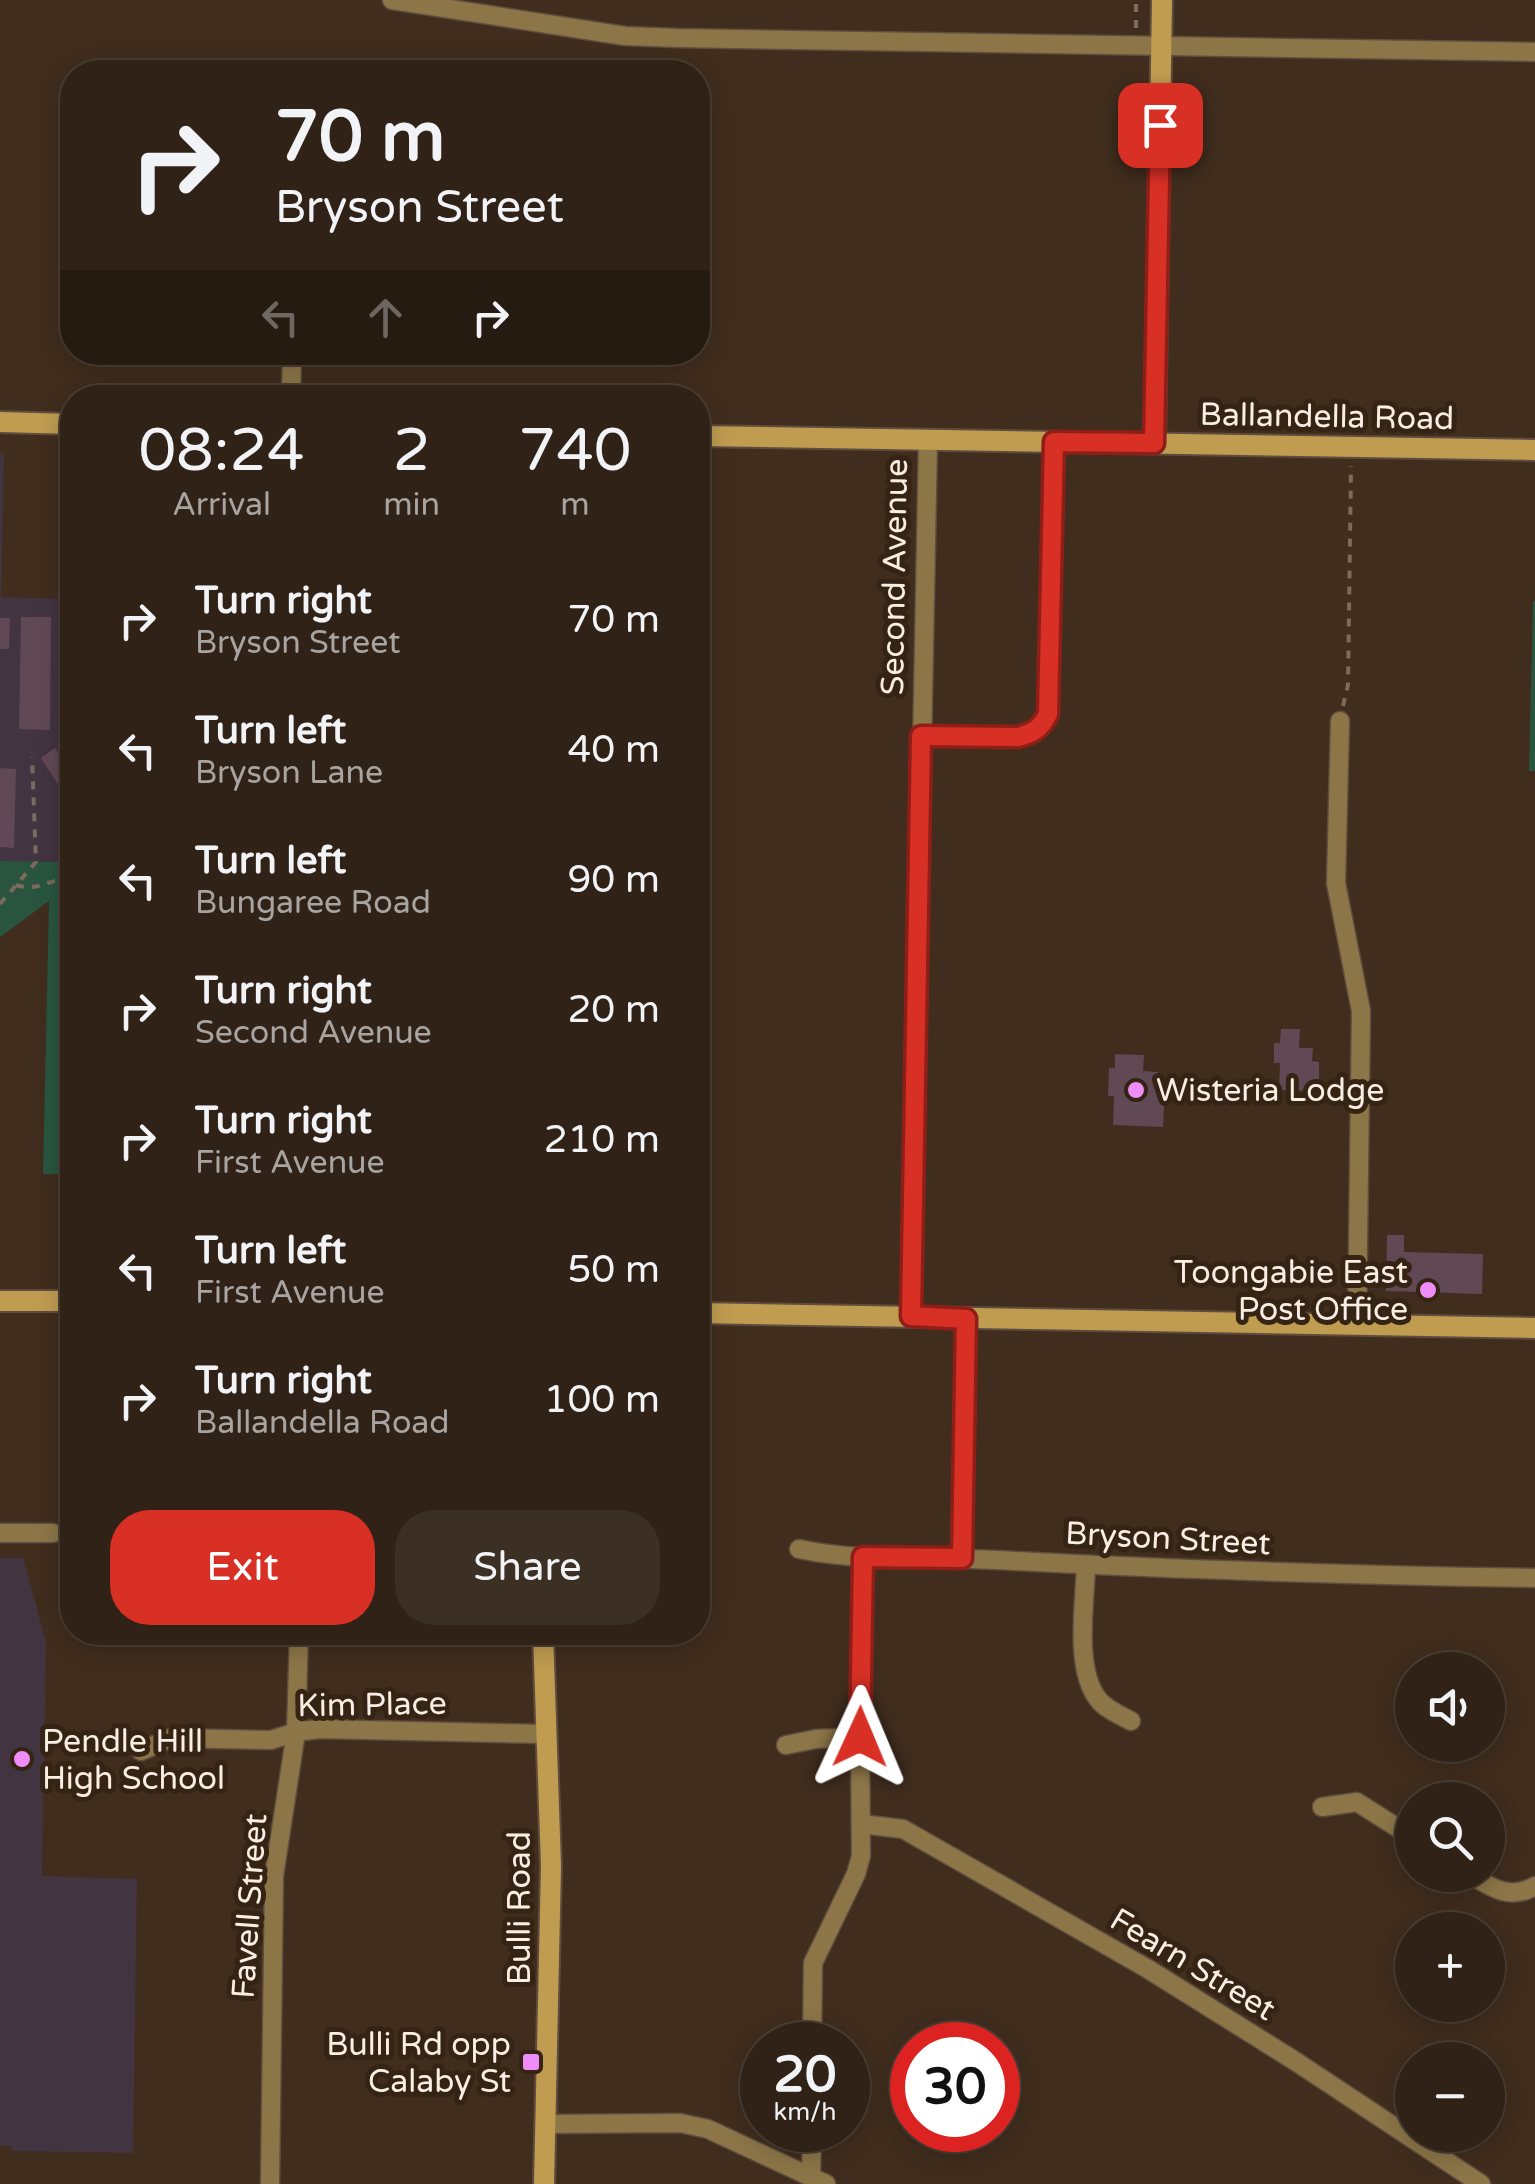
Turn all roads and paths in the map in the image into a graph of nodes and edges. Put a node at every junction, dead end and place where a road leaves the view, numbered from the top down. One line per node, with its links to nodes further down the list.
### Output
1 (392, 0): 5 (street)
2 (1136, 0): 4 (path)
3 (1162, 0): 5 (street)
4 (1136, 28)
5 (1161, 46): 6 (street); 12 (street)
6 (1535, 52)
7 (0, 422): 8 (street)
8 (60, 424)
9 (710, 436): 10 (street, Ballandella Road)
10 (928, 440): 11 (street, Ballandella Road); 16 (street, Second Avenue)
11 (1054, 442): 12 (street, Ballandella Road); 16 (street)
12 (1154, 443): 13 (street, Ballandella Road)
13 (1351, 446): 14 (street, Ballandella Road); 15 (path)
14 (1535, 450)
15 (1340, 721): 26 (street)
16 (921, 736): 24 (street, Second Avenue)
17 (32, 757): 19 (path)
18 (60, 878): 19 (path)
19 (16, 886): 20 (path)
20 (0, 904)
21 (0, 1301): 22 (street)
22 (60, 1301)
23 (710, 1313): 24 (street)
24 (911, 1316): 25 (street)
25 (966, 1319): 26 (street); 32 (lane)
26 (1357, 1323): 27 (street)
27 (1535, 1328)
28 (0, 1532): 29 (street)
29 (53, 1533)
30 (800, 1549): 31 (street, Bryson Street)
31 (863, 1557): 32 (street, Bryson Street); 40 (street)
32 (962, 1558): 33 (street, Bryson Street)
33 (1086, 1565): 34 (street, Bryson Street); 37 (street)
34 (1535, 1578)
35 (299, 1645): 38 (street, Favell Street)
36 (544, 1645): 39 (street, Bulli Road)
37 (1131, 1721)
38 (296, 1732): 39 (street, Kim Place); 42 (street, Kim Place); 53 (street, Favell Street)
39 (547, 1734): 49 (street, Bulli Road)
40 (860, 1737): 41 (street); 44 (street)
41 (786, 1744)
42 (141, 1751)
43 (1322, 1807): 45 (street)
44 (861, 1824): 48 (street); 52 (street, Fearn Street)
45 (1395, 1827)
46 (1533, 1891): 47 (street)
47 (1503, 1892)
48 (812, 2022)
49 (545, 2124): 51 (street); 54 (street, Bulli Road)
50 (815, 2152): 51 (street)
51 (819, 2181)
52 (1475, 2182)
53 (270, 2184)
54 (544, 2184)

